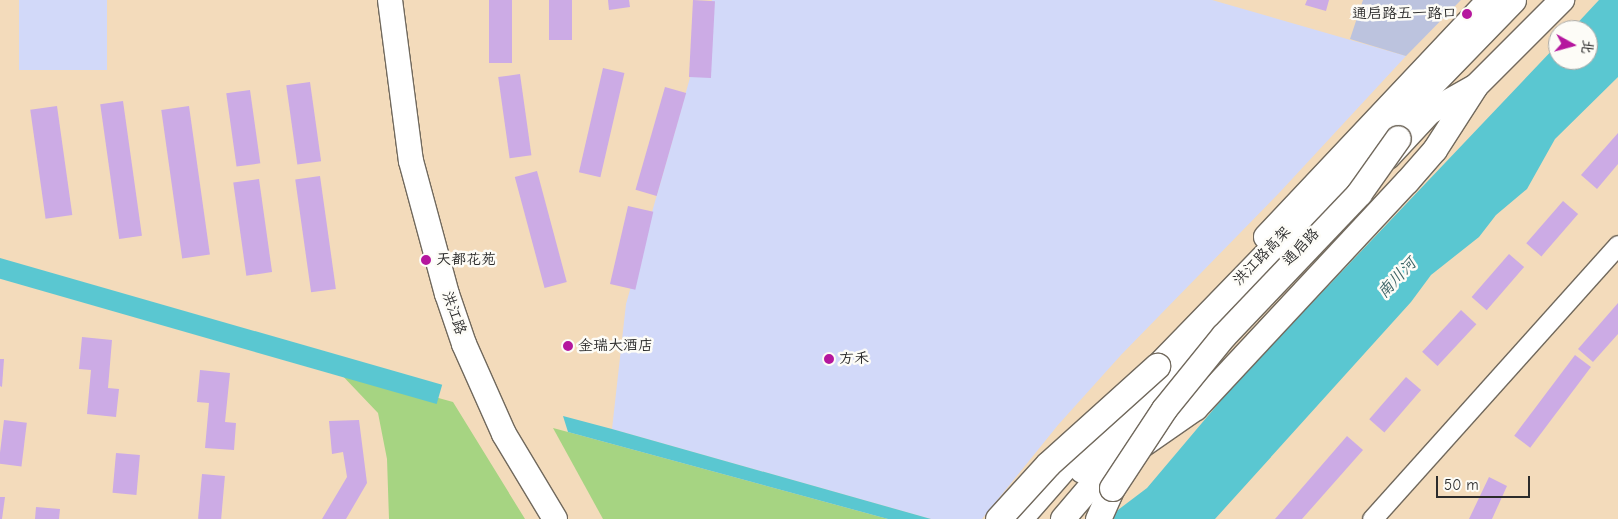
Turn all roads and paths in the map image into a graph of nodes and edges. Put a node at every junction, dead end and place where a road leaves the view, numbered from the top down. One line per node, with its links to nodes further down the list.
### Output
1 (390, 0): 12 (main road, 洪江路)
2 (404, 0): 13 (main road, 洪江路)
3 (1489, 0): 15 (main road, 通启路)
4 (1513, 0): 10 (highway, 洪江路高架)
5 (1531, 0): 8 (highway, 洪江路高架)
6 (1562, 0): 7 (main road, 通启路)
7 (1476, 86): 11 (main road, 通启路); 11 (main road)
8 (1398, 138): 17 (highway, 洪江路高架, bridge); 19 (highway, bridge)
9 (1618, 246): 20 (street)
10 (1157, 366): 14 (highway, bridge); 16 (highway, 洪江路高架, bridge)
11 (1089, 489): 18 (main road, 通启路)
12 (554, 519)
13 (569, 519)
14 (998, 519)
15 (1011, 519)
16 (1019, 519)
17 (1040, 519)
18 (1063, 519)
19 (1098, 519)
20 (1372, 519)

